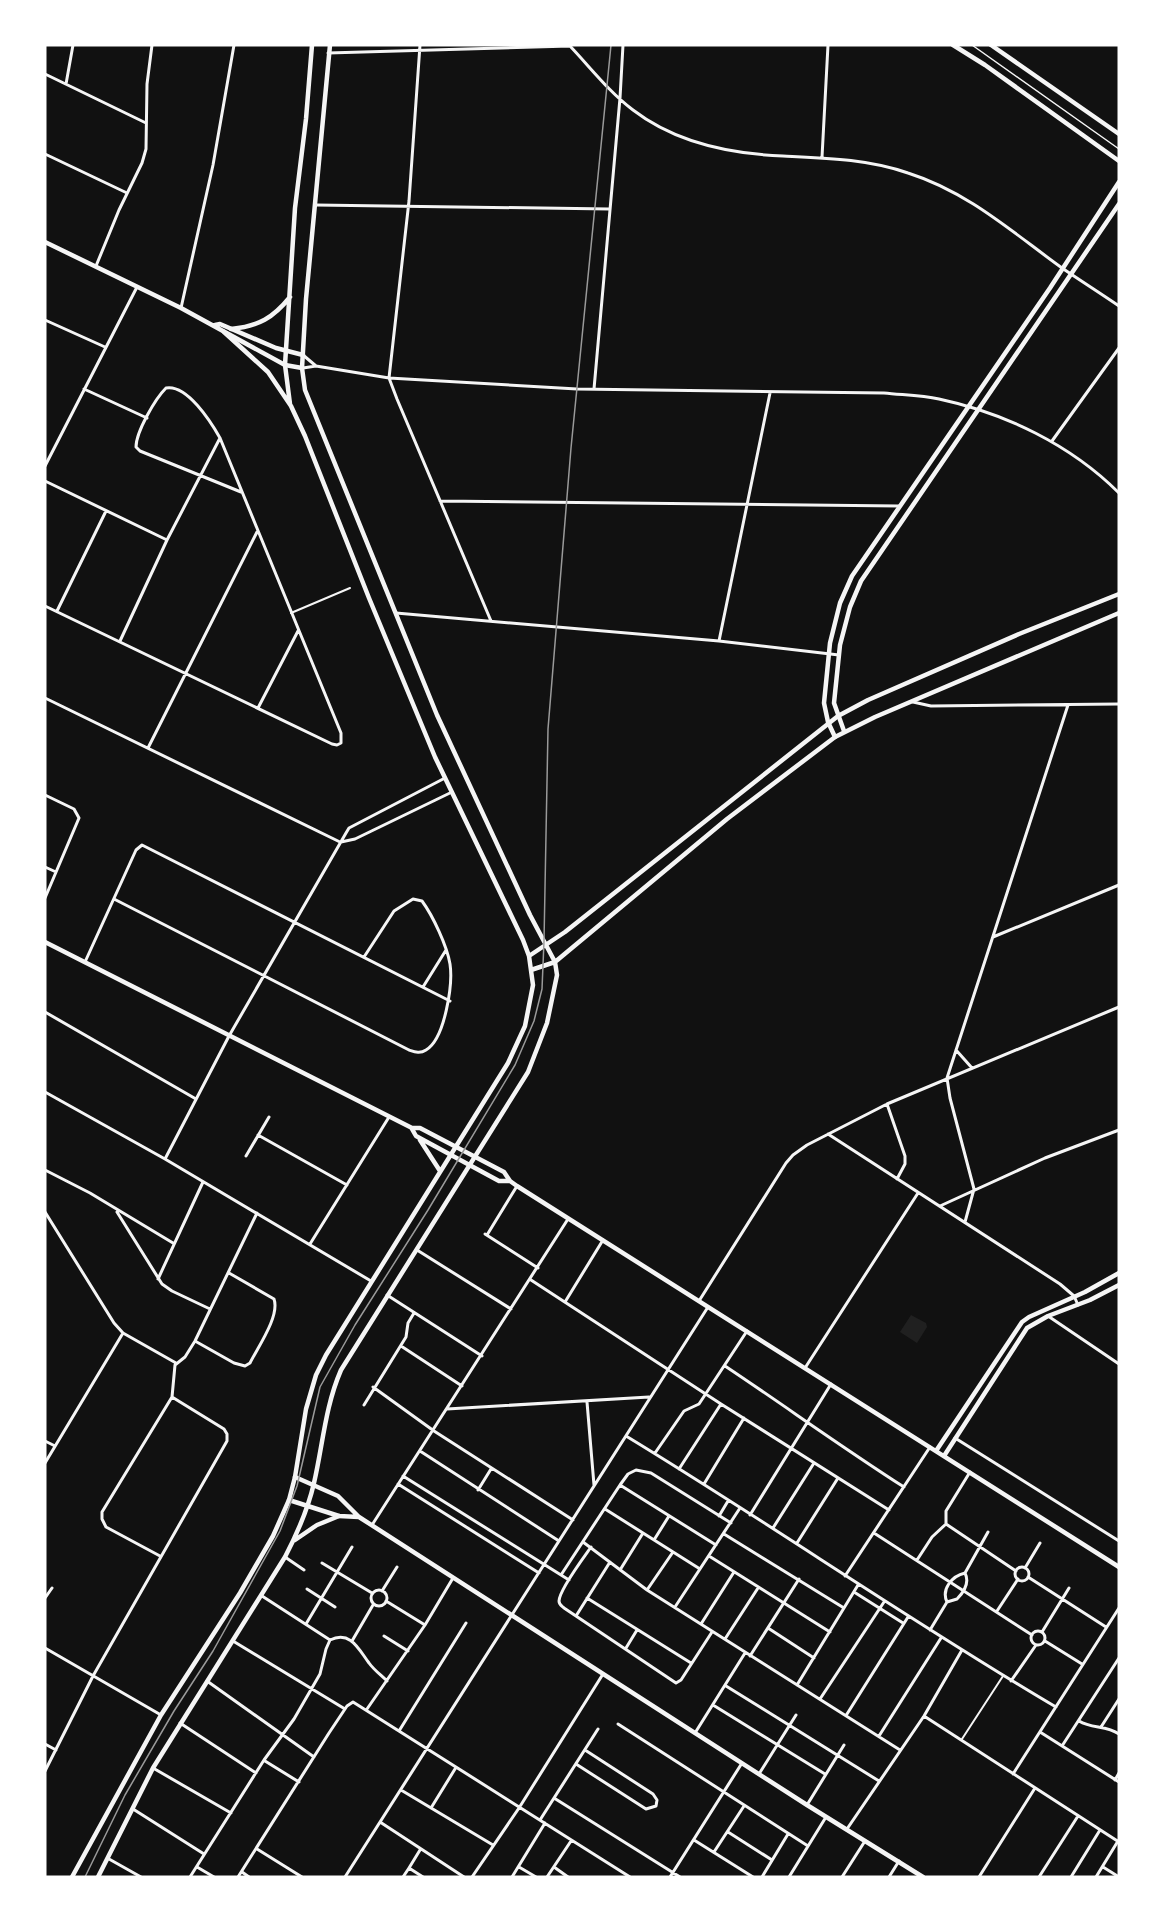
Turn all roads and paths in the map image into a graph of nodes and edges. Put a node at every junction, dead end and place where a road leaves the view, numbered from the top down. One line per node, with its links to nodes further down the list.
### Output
1 (73, 45): 16 (street)
2 (152, 45): 18 (street)
3 (234, 45): 37 (street)
4 (312, 45): 35 (main road)
5 (330, 45): 14 (main road)
6 (420, 45): 13 (street)
7 (622, 45): 17 (street)
8 (828, 45): 22 (street)
9 (953, 45): 23 (main road)
10 (972, 45): 20 (lane)
11 (991, 45): 19 (main road)
12 (570, 46): 13 (street); 17 (street)
13 (420, 51): 14 (street); 28 (street)
14 (328, 53): 27 (main road)
15 (45, 74): 16 (street)
16 (66, 84): 18 (street)
17 (620, 98): 22 (street); 29 (street)
18 (146, 123): 25 (street)
19 (1119, 134)
20 (1119, 149)
21 (45, 154): 25 (street)
22 (822, 158): 32 (street)
23 (1119, 161)
24 (1119, 182): 32 (main road)
25 (126, 193): 31 (street)
26 (1119, 204): 33 (main road)
27 (316, 205): 28 (street); 45 (main road)
28 (406, 207): 29 (street); 49 (street)
29 (609, 209): 51 (street)
30 (45, 242): 31 (main road)
31 (96, 266): 34 (main road)
32 (1063, 268): 33 (street); 54 (main road)
33 (1071, 273): 36 (street); 55 (main road)
34 (137, 287): 37 (main road); 42 (street)
35 (290, 297): 40 (main road); 44 (main road)
36 (1119, 306)
37 (181, 308): 39 (main road)
38 (45, 320): 42 (street)
39 (215, 326): 40 (main road); 41 (main road)
40 (231, 329): 44 (main road)
41 (224, 332): 46 (main road); 53 (main road)
42 (105, 348): 50 (street)
43 (1119, 348): 58 (street)
44 (286, 350): 45 (main road); 46 (main road)
45 (303, 355): 47 (street); 48 (main road)
46 (285, 365): 48 (main road); 53 (main road)
47 (316, 366): 48 (street); 49 (street)
48 (302, 368): 77 (main road)
49 (389, 378): 51 (street); 66 (street)
50 (84, 389): 56 (street); 60 (street)
51 (594, 389): 52 (street)
52 (770, 393): 54 (street); 67 (street)
53 (291, 406): 96 (main road)
54 (968, 406): 55 (street); 68 (main road)
55 (978, 409): 58 (street); 84 (main road)
56 (147, 418): 57 (street); 62 (street)
57 (220, 438): 62 (street); 64 (street)
58 (1051, 442): 65 (street)
59 (45, 455): 60 (street)
60 (50, 457): 61 (street)
61 (45, 466)
62 (201, 475): 64 (street); 71 (street)
63 (45, 481): 69 (street)
64 (241, 492): 70 (street)
65 (1119, 493)
66 (440, 501): 67 (street); 79 (street)
67 (746, 505): 68 (street); 82 (street)
68 (899, 506): 83 (main road)
69 (106, 511): 71 (street); 75 (street)
70 (257, 532): 76 (street); 85 (street)
71 (167, 540): 81 (street)
72 (350, 588): 76 (street)
73 (1119, 594): 91 (main road)
74 (45, 606): 75 (street)
75 (57, 612): 81 (street)
76 (291, 613): 80 (street)
77 (394, 613): 79 (street); 108 (main road)
78 (1119, 613): 87 (main road)
79 (491, 621): 82 (street)
80 (298, 631): 90 (street); 90 (street)
81 (119, 641): 85 (street)
82 (719, 641): 83 (street)
83 (829, 654): 84 (street); 92 (main road)
84 (839, 655): 91 (main road)
85 (184, 673): 90 (street); 95 (street)
86 (45, 698): 95 (street)
87 (912, 702): 89 (street); 93 (main road)
88 (1119, 704): 89 (street)
89 (1068, 705): 106 (street)
90 (258, 708)
91 (838, 716): 92 (main road); 93 (main road)
92 (828, 722): 94 (main road); 108 (main road)
93 (844, 731): 94 (main road)
94 (835, 737): 112 (main road)
95 (148, 748): 99 (street)
96 (445, 778): 97 (main road); 99 (street)
97 (452, 792): 99 (street); 110 (main road)
98 (45, 795): 101 (street)
99 (340, 842): 105 (street)
100 (45, 867): 101 (street)
101 (56, 872): 103 (street)
102 (1119, 885): 106 (street)
103 (45, 898)
104 (114, 899): 105 (street); 113 (street); 115 (street)
105 (294, 922): 111 (street); 115 (street)
106 (993, 937): 121 (street)
107 (45, 942): 113 (main road)
108 (546, 946): 110 (main road); 112 (main road)
109 (446, 951): 111 (street); 116 (street); 117 (street)
110 (529, 956): 114 (main road)
111 (364, 957): 116 (street)
112 (555, 962): 114 (main road); 137 (main road)
113 (85, 963): 120 (main road)
114 (531, 970): 134 (main road)
115 (263, 975): 117 (street); 120 (street)
116 (423, 987): 117 (street)
117 (450, 1001)
118 (1119, 1007): 122 (street)
119 (45, 1012): 125 (street)
120 (229, 1036): 125 (street); 128 (main road)
121 (956, 1050): 122 (street); 123 (street)
122 (972, 1068): 123 (street)
123 (947, 1078): 126 (street); 147 (street)
124 (45, 1092): 138 (street)
125 (196, 1099): 138 (street)
126 (887, 1104): 131 (street); 142 (street)
127 (269, 1117): 132 (street)
128 (389, 1117): 129 (main road); 145 (street)
129 (412, 1128): 133 (main road); 134 (main road)
130 (1119, 1130): 147 (street)
131 (828, 1134): 142 (street); 168 (street)
132 (258, 1135): 136 (street); 145 (street)
133 (419, 1138): 135 (main road); 141 (main road)
134 (457, 1146): 135 (main road); 137 (main road)
135 (452, 1154): 139 (main road); 141 (main road)
136 (246, 1156)
137 (475, 1156): 139 (main road); 143 (main road)
138 (165, 1159): 144 (street)
139 (470, 1164): 143 (main road); 158 (main road)
140 (45, 1170): 150 (street)
141 (440, 1171): 164 (main road)
142 (897, 1179): 148 (street)
143 (510, 1181): 146 (main road)
144 (203, 1182): 152 (street); 156 (street)
145 (347, 1185): 157 (street)
146 (517, 1186): 153 (main road); 159 (street)
147 (974, 1189): 149 (street); 154 (street)
148 (918, 1193): 149 (street); 184 (street)
149 (940, 1206): 154 (street)
150 (116, 1210): 156 (street); 162 (street)
151 (45, 1212): 177 (street)
152 (257, 1213): 157 (street); 160 (street)
153 (568, 1218): 155 (main road); 159 (street)
154 (965, 1222): 167 (street)
155 (603, 1240): 168 (main road); 169 (street)
156 (173, 1243): 162 (street)
157 (310, 1244): 164 (street)
158 (417, 1250): 166 (main road); 173 (street)
159 (538, 1268): 163 (street)
160 (229, 1273): 172 (street); 178 (street)
161 (1119, 1273): 167 (main road)
162 (158, 1279): 172 (street)
163 (531, 1280): 169 (street); 173 (street)
164 (371, 1281): 215 (main road)
165 (1119, 1285): 170 (main road)
166 (387, 1295): 174 (street); 217 (main road)
167 (1074, 1296): 170 (street); 206 (main road)
168 (699, 1301): 171 (main road)
169 (564, 1302): 185 (street)
170 (1078, 1305): 175 (main road)
171 (708, 1307): 176 (main road); 185 (street)
172 (210, 1309): 178 (street)
173 (511, 1309): 180 (street)
174 (414, 1313): 179 (street); 180 (street)
175 (1048, 1316): 182 (street); 200 (main road)
176 (747, 1331): 183 (street); 184 (main road)
177 (123, 1333): 181 (street); 202 (street)
178 (195, 1341): 181 (street)
179 (401, 1345): 187 (street); 188 (street)
180 (482, 1356): 187 (street)
181 (176, 1363): 190 (street)
182 (1119, 1364)
183 (725, 1366): 189 (street); 197 (street)
184 (805, 1368): 186 (main road)
185 (669, 1370): 189 (street); 191 (street)
186 (831, 1384): 197 (street); 203 (main road)
187 (462, 1386): 195 (street)
188 (373, 1388): 194 (street); 198 (street)
189 (706, 1394): 193 (street); 207 (street)
190 (172, 1397): 258 (street); 258 (street)
191 (650, 1397): 192 (street); 199 (street)
192 (587, 1402): 195 (street); 221 (street)
193 (721, 1404): 196 (street); 212 (street)
194 (364, 1405)
195 (447, 1409): 198 (street)
196 (744, 1418): 204 (street); 219 (street)
197 (807, 1423): 204 (street); 222 (street)
198 (434, 1431): 205 (street); 211 (street)
199 (626, 1436): 207 (street); 221 (street)
200 (955, 1438): 208 (main road); 247 (street)
201 (45, 1441): 202 (street)
202 (56, 1446): 209 (street)
203 (930, 1447): 206 (main road); 222 (street)
204 (791, 1449): 210 (street); 230 (street)
205 (420, 1451): 214 (street); 223 (street)
206 (936, 1451): 208 (main road)
207 (655, 1454): 212 (street)
208 (944, 1456): 213 (main road)
209 (45, 1463)
210 (814, 1463): 216 (street); 239 (street)
211 (491, 1469): 223 (street); 235 (street)
212 (679, 1469): 219 (street)
213 (970, 1472): 237 (street); 266 (main road)
214 (403, 1476): 218 (street); 244 (street)
215 (295, 1477): 217 (main road); 224 (main road)
216 (838, 1478): 229 (street); 251 (street)
217 (314, 1484): 226 (main road); 234 (main road)
218 (398, 1484): 238 (street); 249 (street)
219 (704, 1484): 225 (street)
220 (620, 1485): 228 (street); 232 (street); 233 (street)
221 (594, 1487): 235 (street)
222 (904, 1487): 229 (street)
223 (478, 1490): 246 (street)
224 (289, 1500): 226 (main road); 359 (main road)
225 (728, 1500): 227 (street); 233 (street)
226 (306, 1507): 231 (main road); 248 (main road)
227 (740, 1508): 230 (street); 236 (street)
228 (605, 1509): 241 (street); 250 (street)
229 (889, 1510): 242 (street)
230 (750, 1515): 239 (street)
231 (339, 1516): 234 (main road); 248 (main road)
232 (669, 1516): 245 (street); 253 (street)
233 (719, 1516): 236 (street)
234 (359, 1518): 238 (main road)
235 (573, 1520): 246 (street)
236 (731, 1523): 243 (street)
237 (946, 1524): 254 (street); 261 (street)
238 (372, 1526): 279 (main road)
239 (772, 1528): 251 (street)
240 (988, 1532): 254 (street)
241 (643, 1533): 245 (street); 270 (street)
242 (874, 1533): 261 (street); 277 (street)
243 (724, 1534): 253 (street); 280 (street)
244 (496, 1535): 249 (street); 264 (street)
245 (654, 1540): 257 (street)
246 (559, 1541): 264 (street)
247 (1119, 1541)
248 (293, 1542): 260 (main road)
249 (492, 1542): 274 (street)
250 (583, 1542): 256 (street); 276 (street)
251 (797, 1543): 277 (street)
252 (1040, 1543): 267 (street)
253 (716, 1545): 259 (street)
254 (980, 1546): 271 (street); 275 (street)
255 (352, 1547): 272 (street)
256 (591, 1548): 262 (street); 282 (street)
257 (673, 1552): 268 (street); 289 (street)
258 (160, 1556): 345 (street)
259 (709, 1556): 268 (street); 273 (street)
260 (285, 1557): 269 (street); 294 (main road)
261 (917, 1560): 283 (street)
262 (610, 1562): 270 (street); 297 (street)
263 (322, 1563): 272 (street)
264 (544, 1565): 274 (street); 276 (street)
265 (397, 1567): 290 (street)
266 (1119, 1567)
267 (1025, 1568): 271 (street); 278 (street)
268 (700, 1569): 305 (street)
269 (304, 1570)
270 (620, 1571): 289 (street)
271 (1016, 1571): 281 (street)
272 (338, 1572): 293 (street); 296 (street)
273 (734, 1572): 285 (street); 316 (street)
274 (539, 1573): 310 (street)
275 (964, 1573): 283 (street); 291 (street)
276 (561, 1575): 282 (street)
277 (845, 1576): 284 (street)
278 (1028, 1577): 281 (street); 298 (street)
279 (453, 1578): 310 (main road); 317 (street)
280 (799, 1579): 300 (street); 306 (street)
281 (1018, 1579): 309 (street)
282 (569, 1580): 311 (street)
283 (950, 1582): 291 (street); 302 (street)
284 (858, 1585): 292 (street); 301 (street)
285 (758, 1587): 300 (street); 328 (street)
286 (52, 1588): 295 (street)
287 (1069, 1588): 298 (street)
288 (307, 1589): 296 (street)
289 (647, 1590): 305 (street)
290 (382, 1591): 293 (street); 299 (street)
291 (964, 1591): 302 (street); 309 (street)
292 (854, 1592): 306 (street); 307 (street)
293 (372, 1593): 303 (street)
294 (262, 1596): 315 (street); 330 (main road)
295 (45, 1598)
296 (321, 1598): 304 (street); 315 (street)
297 (588, 1598): 311 (street); 320 (street)
298 (1063, 1599): 319 (street); 324 (street)
299 (386, 1601): 303 (street); 317 (street)
300 (784, 1602): 318 (street); 323 (street)
301 (884, 1602): 307 (street); 312 (street)
302 (947, 1602): 321 (street)
303 (373, 1605): 331 (street)
304 (335, 1608)
305 (675, 1608): 316 (street)
306 (844, 1608): 323 (street)
307 (880, 1608): 314 (street); 353 (street)
308 (1119, 1608): 319 (street)
309 (996, 1611): 325 (street)
310 (513, 1616): 344 (main road); 381 (street)
311 (576, 1616): 335 (street)
312 (908, 1617): 314 (street); 321 (street)
313 (466, 1623): 369 (street)
314 (904, 1623): 361 (street)
315 (306, 1624): 329 (street)
316 (701, 1624): 322 (street)
317 (425, 1625): 337 (street)
318 (768, 1628): 339 (street); 340 (street)
319 (1106, 1628): 343 (street)
320 (637, 1630): 335 (street); 342 (street)
321 (930, 1630): 327 (street)
322 (712, 1632): 328 (street); 342 (street)
323 (830, 1632): 340 (street)
324 (1042, 1632): 325 (street); 332 (street)
325 (1032, 1635): 333 (street)
326 (384, 1636): 337 (street)
327 (941, 1638): 336 (street); 374 (street)
328 (725, 1639): 338 (street)
329 (330, 1640): 331 (street); 352 (street)
330 (233, 1641): 347 (main road); 352 (street)
331 (352, 1641): 348 (street)
332 (1045, 1641): 333 (street); 343 (street)
333 (1036, 1645): 349 (street)
334 (45, 1648): 345 (street)
335 (626, 1648): 342 (street)
336 (962, 1650): 346 (street); 362 (street)
337 (408, 1651): 348 (street)
338 (745, 1653): 339 (street); 351 (street)
339 (750, 1656): 350 (street)
340 (814, 1658): 350 (street)
341 (1119, 1658): 363 (street)
342 (692, 1663)
343 (1083, 1665): 356 (street)
344 (603, 1674): 371 (main road); 406 (street)
345 (93, 1676): 359 (street); 380 (street)
346 (1003, 1676): 349 (street); 375 (street)
347 (207, 1681): 364 (main road); 373 (street)
348 (387, 1681): 358 (street)
349 (1011, 1681): 356 (street)
350 (797, 1685): 353 (street)
351 (726, 1686): 355 (street); 366 (street)
352 (312, 1689): 357 (street); 373 (street)
353 (820, 1699): 361 (street)
354 (1119, 1699): 367 (street)
355 (713, 1705): 371 (street); 377 (street)
356 (1056, 1707): 370 (street)
357 (345, 1709): 358 (street); 385 (street)
358 (367, 1709): 369 (street)
359 (162, 1715): 440 (main road)
360 (796, 1715): 366 (street)
361 (846, 1715): 374 (street)
362 (924, 1716): 375 (street); 383 (street)
363 (1078, 1720): 367 (street); 379 (street)
364 (180, 1723): 389 (main road); 392 (street)
365 (618, 1724): 402 (street)
366 (789, 1726): 377 (street); 384 (street)
367 (1101, 1727): 372 (street)
368 (598, 1729): 382 (street)
369 (399, 1731): 381 (street)
370 (1040, 1732): 379 (street); 396 (street)
371 (696, 1733): 387 (main road)
372 (1119, 1734)
373 (282, 1736): 385 (street); 386 (street)
374 (879, 1736): 383 (street)
375 (962, 1739): 396 (street)
376 (45, 1744): 380 (street)
377 (778, 1745): 394 (street); 395 (street)
378 (844, 1745): 384 (street)
379 (1062, 1746): 398 (street)
380 (56, 1750): 391 (street)
381 (426, 1750): 390 (street); 401 (street)
382 (585, 1750): 388 (street); 388 (street)
383 (900, 1750): 397 (street)
384 (838, 1754): 395 (street); 397 (street)
385 (314, 1758): 399 (street)
386 (264, 1760): 392 (street); 399 (street)
387 (742, 1763): 394 (main road); 402 (street)
388 (576, 1764): 403 (street)
389 (153, 1768): 407 (main road); 409 (street)
390 (455, 1768): 406 (street); 408 (street)
391 (45, 1771)
392 (256, 1773): 409 (street)
393 (1119, 1773): 398 (street)
394 (759, 1774): 404 (main road)
395 (825, 1774): 404 (street)
396 (1013, 1774): 400 (street)
397 (879, 1781): 415 (street)
398 (1117, 1781)
399 (299, 1782): 425 (street)
400 (1035, 1788): 410 (street); 466 (street)
401 (401, 1790): 408 (street); 413 (street)
402 (723, 1793): 405 (street); 419 (street)
403 (554, 1798): 412 (street); 438 (street)
404 (807, 1805): 411 (main road)
405 (744, 1806): 417 (street); 418 (street)
406 (519, 1808): 412 (street); 423 (street)
407 (133, 1809): 428 (street); 429 (main road)
408 (431, 1809): 423 (street)
409 (231, 1813): 428 (street)
410 (1078, 1816): 416 (street); 467 (street)
411 (826, 1817): 415 (main road); 424 (street)
412 (540, 1820): 414 (street)
413 (380, 1822): 426 (street); 448 (street)
414 (545, 1823): 420 (street); 433 (street)
415 (847, 1829): 421 (main road)
416 (1100, 1830): 422 (street); 468 (street)
417 (728, 1832): 427 (street); 430 (street)
418 (788, 1834): 424 (street); 430 (street)
419 (693, 1840): 427 (street); 438 (street)
420 (571, 1841): 434 (street); 457 (street)
421 (865, 1841): 431 (main road); 463 (street)
422 (1119, 1841): 435 (street)
423 (493, 1845): 452 (street)
424 (808, 1846): 462 (street)
425 (257, 1849): 437 (street); 447 (street)
426 (420, 1850): 436 (street); 451 (street)
427 (714, 1853): 460 (street)
428 (204, 1854): 432 (street)
429 (109, 1859): 441 (main road); 442 (street)
430 (772, 1860): 461 (street)
431 (899, 1861): 464 (street); 465 (main road)
432 (197, 1867): 443 (street); 444 (street)
433 (519, 1867): 453 (street); 454 (street)
434 (554, 1867): 455 (street); 456 (street)
435 (1103, 1867): 439 (street); 469 (street)
436 (409, 1868): 449 (street); 450 (street)
437 (242, 1872): 445 (street); 446 (street)
438 (673, 1872): 458 (street); 459 (street)
439 (1119, 1876)
440 (72, 1877)
441 (98, 1877)
442 (141, 1877)
443 (190, 1877)
444 (214, 1877)
445 (238, 1877)
446 (249, 1877)
447 (302, 1877)
448 (345, 1877)
449 (403, 1877)
450 (423, 1877)
451 (464, 1877)
452 (472, 1877)
453 (512, 1877)
454 (536, 1877)
455 (547, 1877)
456 (568, 1877)
457 (630, 1877)
458 (670, 1877)
459 (680, 1877)
460 (753, 1877)
461 (762, 1877)
462 (789, 1877)
463 (842, 1877)
464 (889, 1877)
465 (923, 1877)
466 (979, 1877)
467 (1039, 1877)
468 (1071, 1877)
469 (1096, 1877)

